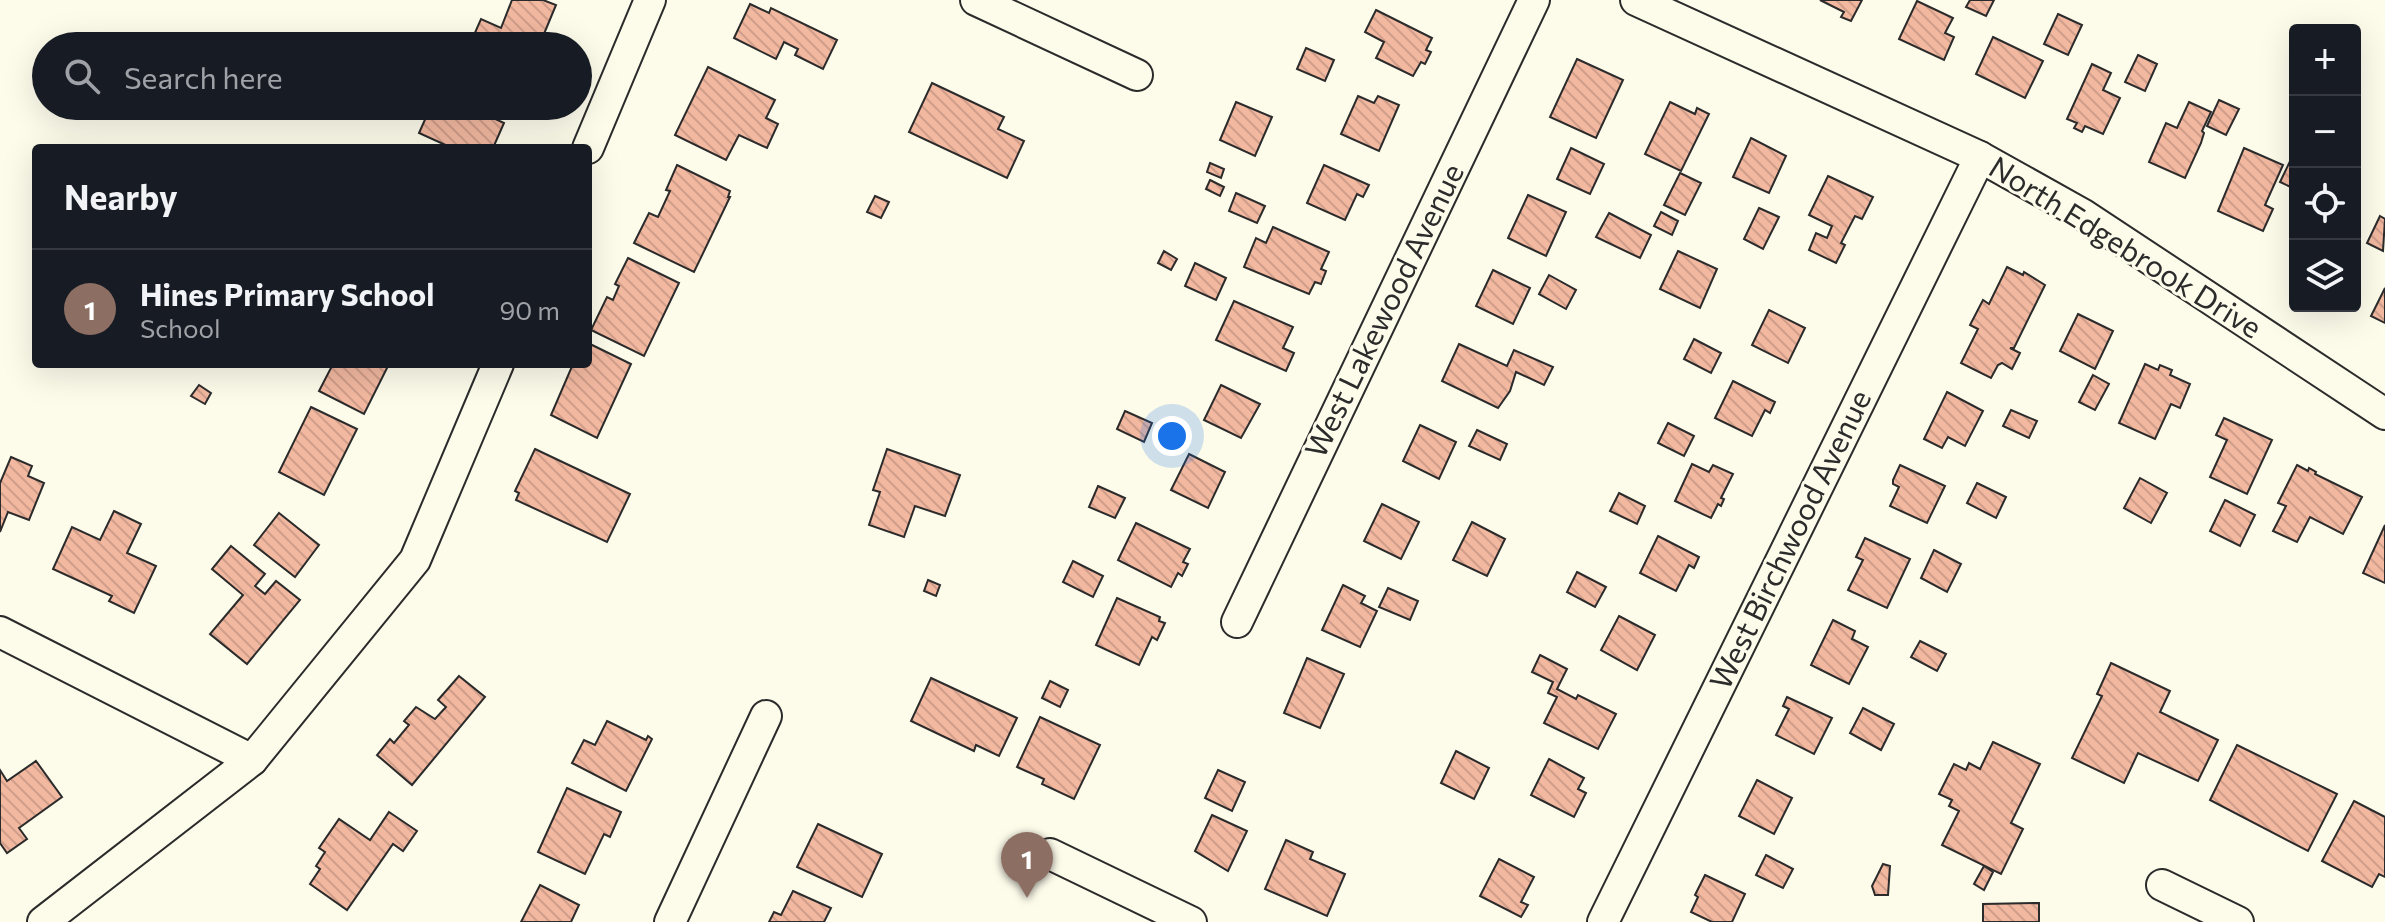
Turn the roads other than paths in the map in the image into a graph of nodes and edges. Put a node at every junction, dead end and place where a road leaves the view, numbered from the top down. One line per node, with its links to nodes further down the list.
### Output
1 (650, 0): 6 (street)
2 (976, 0): 5 (street)
3 (1534, 0): 10 (street, West Lakewood Avenue)
4 (1636, 0): 7 (street, North Edgebrook Drive)
5 (1137, 75)
6 (590, 144)
7 (1980, 157): 9 (street, North Edgebrook Drive); 19 (street, West Birchwood Avenue)
8 (496, 368): 13 (street)
9 (2385, 414)
10 (1237, 622)
11 (0, 632): 13 (street)
12 (766, 716): 17 (street)
13 (252, 760): 16 (street)
14 (1050, 854): 18 (street)
15 (2162, 885): 20 (street)
16 (43, 922)
17 (670, 922)
18 (1191, 922)
19 (1603, 922)
20 (2238, 922)

